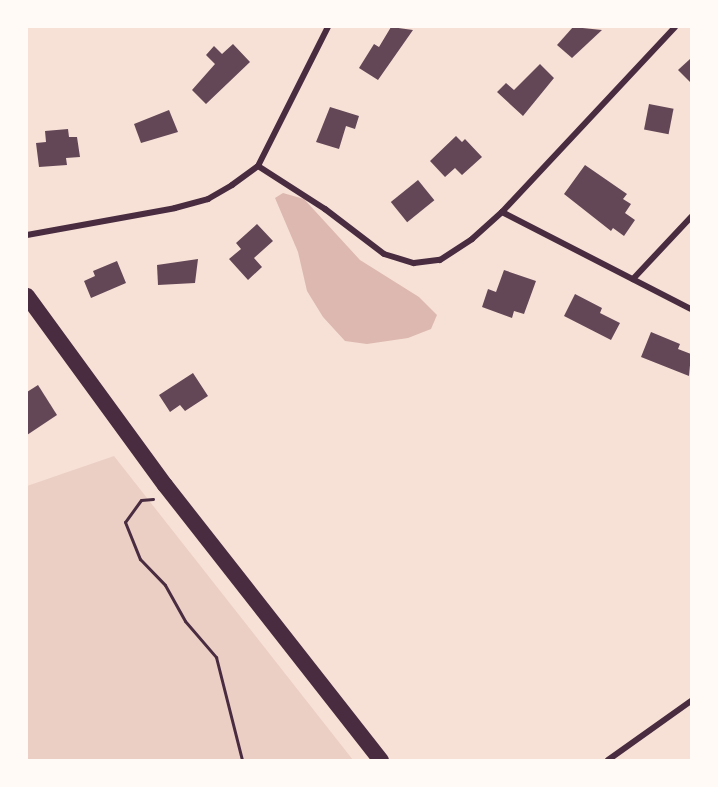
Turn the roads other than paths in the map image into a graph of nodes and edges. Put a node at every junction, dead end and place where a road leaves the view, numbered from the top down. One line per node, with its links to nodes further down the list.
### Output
1 (328, 27): 3 (street)
2 (675, 27): 4 (street)
3 (258, 166): 4 (street); 6 (street)
4 (502, 212): 7 (street)
5 (691, 217): 7 (street)
6 (27, 235)
7 (633, 279): 9 (street)
8 (27, 296): 11 (highway)
9 (691, 309)
10 (691, 701): 12 (street)
11 (381, 760)
12 (608, 760)

